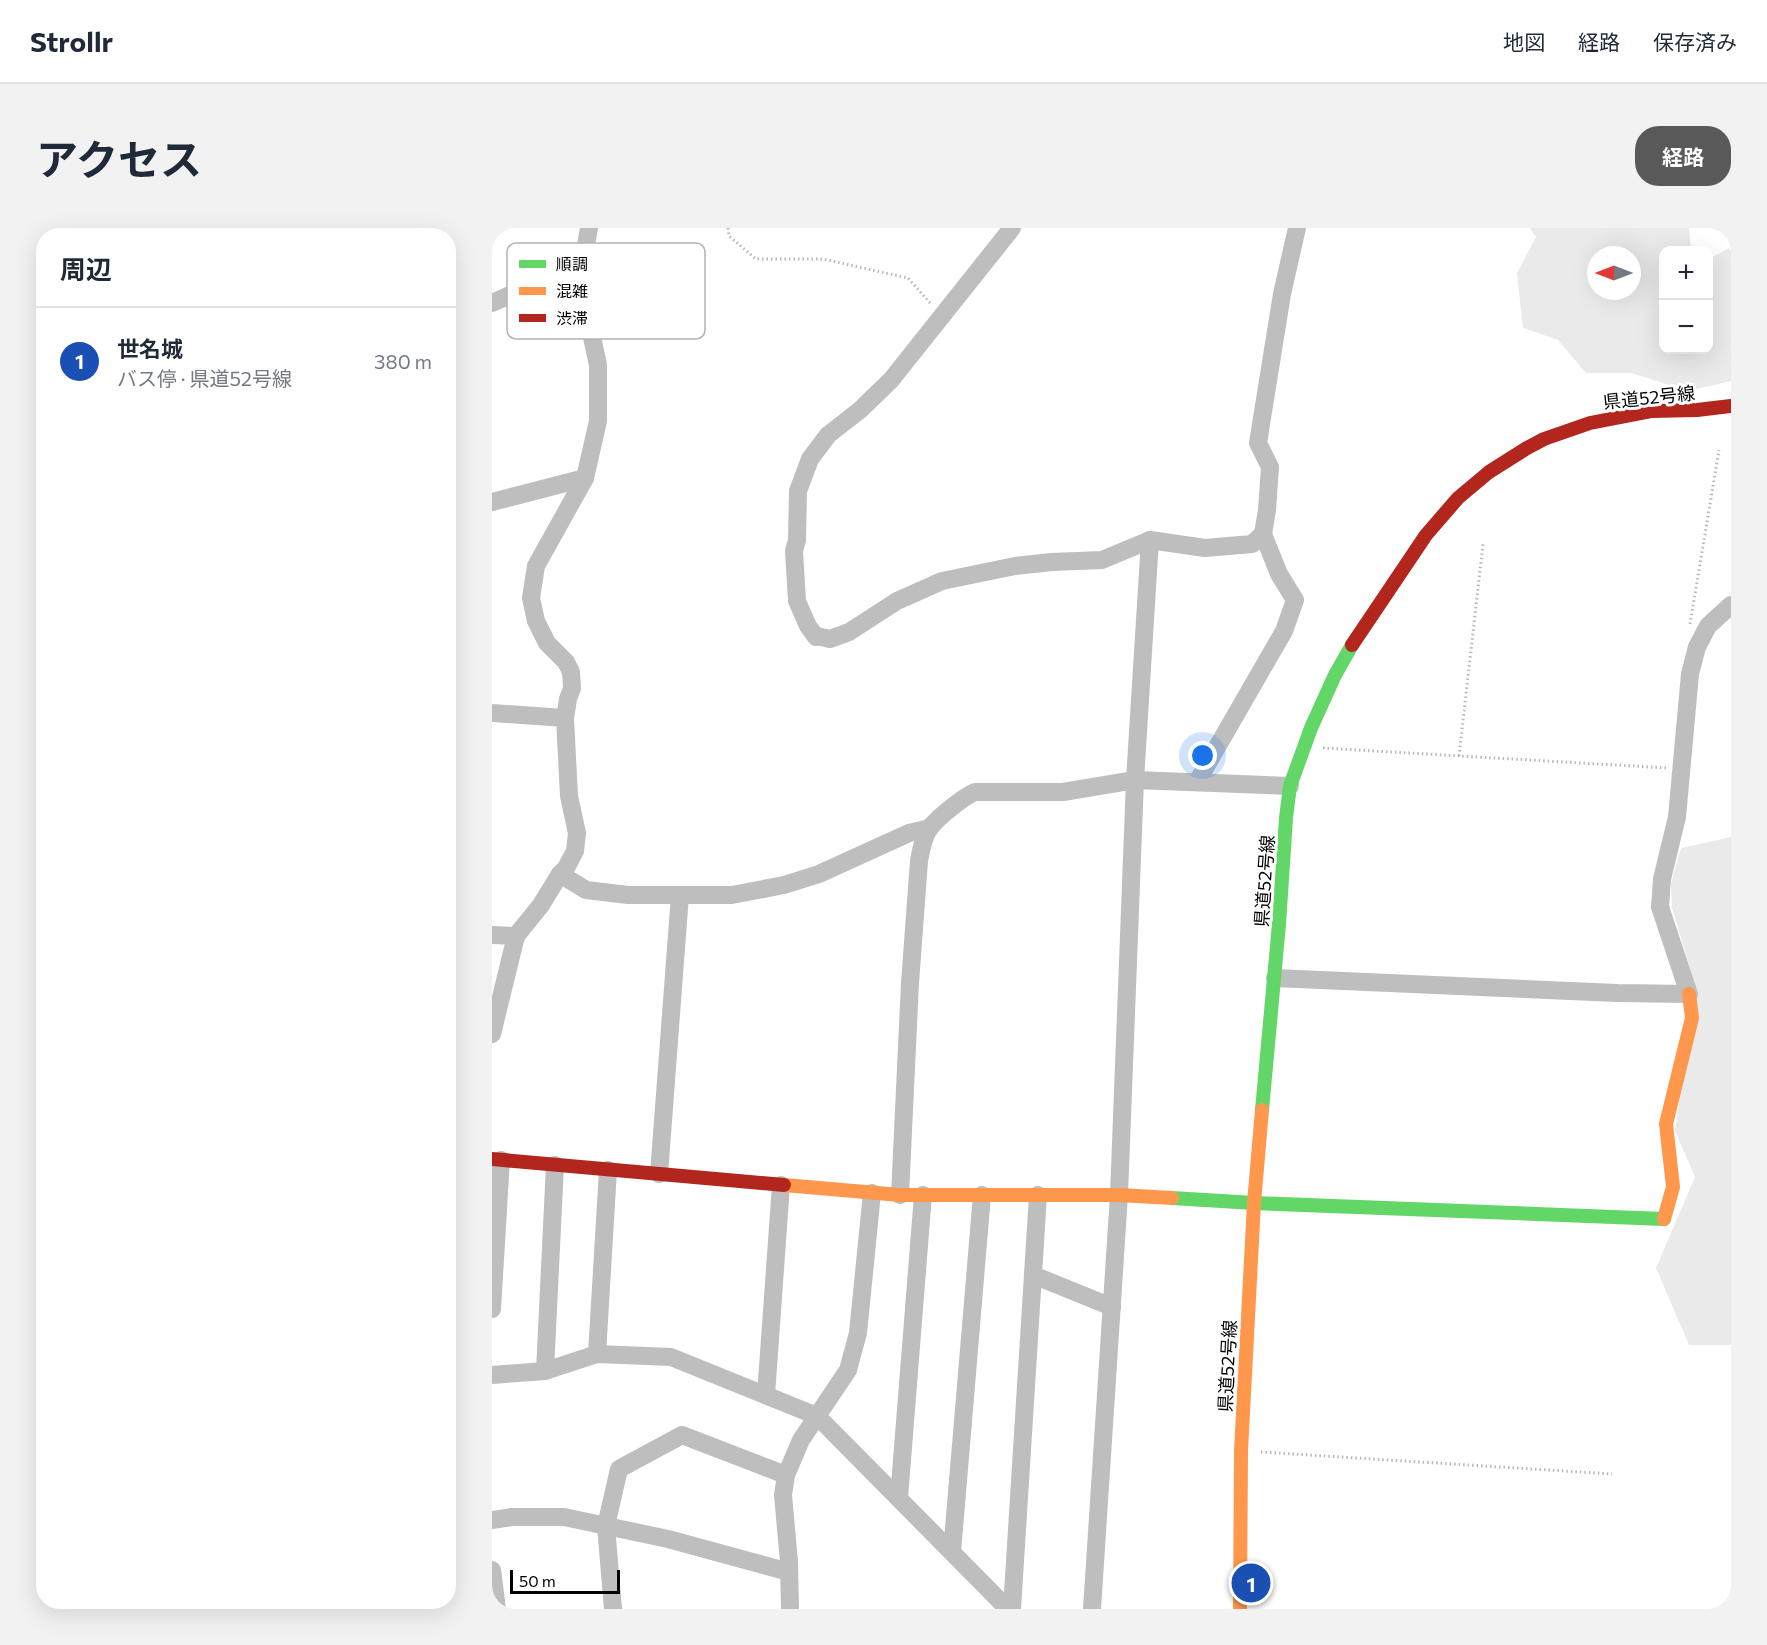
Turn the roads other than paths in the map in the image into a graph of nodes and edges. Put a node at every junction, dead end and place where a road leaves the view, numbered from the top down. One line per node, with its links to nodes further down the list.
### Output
1 (590, 228): 4 (street)
2 (1012, 228): 12 (street)
3 (1297, 228): 11 (street)
4 (587, 243)
5 (507, 296): 6 (street)
6 (492, 303)
7 (592, 339): 9 (street)
8 (1731, 406): 18 (main road, 県道52号線)
9 (585, 478): 10 (street); 15 (street)
10 (492, 502)
11 (1263, 534): 12 (street); 17 (street)
12 (1150, 540): 16 (street)
13 (1731, 605): 25 (street)
14 (492, 713): 15 (street)
15 (565, 718): 20 (street)
16 (1135, 780): 17 (street); 19 (street); 37 (street)
17 (1197, 782): 18 (street)
18 (1290, 786): 24 (main road, 県道52号線)
19 (930, 828): 21 (street); 33 (street)
20 (560, 874): 21 (street); 23 (street)
21 (680, 895): 30 (street)
22 (492, 935): 23 (street)
23 (516, 936): 26 (street)
24 (1275, 978): 25 (street); 38 (main road, 県道52号線)
25 (1689, 994): 38 (main road)
26 (492, 1034)
27 (496, 1160): 28 (main road); 41 (street)
28 (555, 1165): 29 (main road); 43 (street)
29 (608, 1170): 30 (main road); 42 (street)
30 (659, 1174): 31 (main road)
31 (781, 1185): 32 (main road); 45 (street)
32 (872, 1193): 33 (main road); 46 (street)
33 (900, 1195): 34 (main road)
34 (923, 1195): 35 (main road); 48 (street)
35 (982, 1195): 36 (main road); 51 (street)
36 (1038, 1195): 37 (main road); 39 (street)
37 (1119, 1195): 38 (main road); 40 (street)
38 (1254, 1203): 59 (main road, 県道52号線)
39 (1033, 1275): 40 (street); 57 (street)
40 (1112, 1307): 58 (street)
41 (492, 1309)
42 (597, 1354): 43 (street); 45 (street)
43 (545, 1371): 44 (street)
44 (492, 1375)
45 (766, 1395): 46 (street)
46 (817, 1416): 47 (street); 48 (street)
47 (786, 1474): 50 (street); 53 (street)
48 (898, 1498): 51 (street)
49 (492, 1520): 50 (street)
50 (606, 1526): 53 (street); 55 (street)
51 (952, 1552): 57 (street)
52 (492, 1570): 54 (street)
53 (789, 1572): 56 (street)
54 (497, 1609)
55 (613, 1609)
56 (790, 1609)
57 (1010, 1609)
58 (1092, 1609)
59 (1240, 1609)

